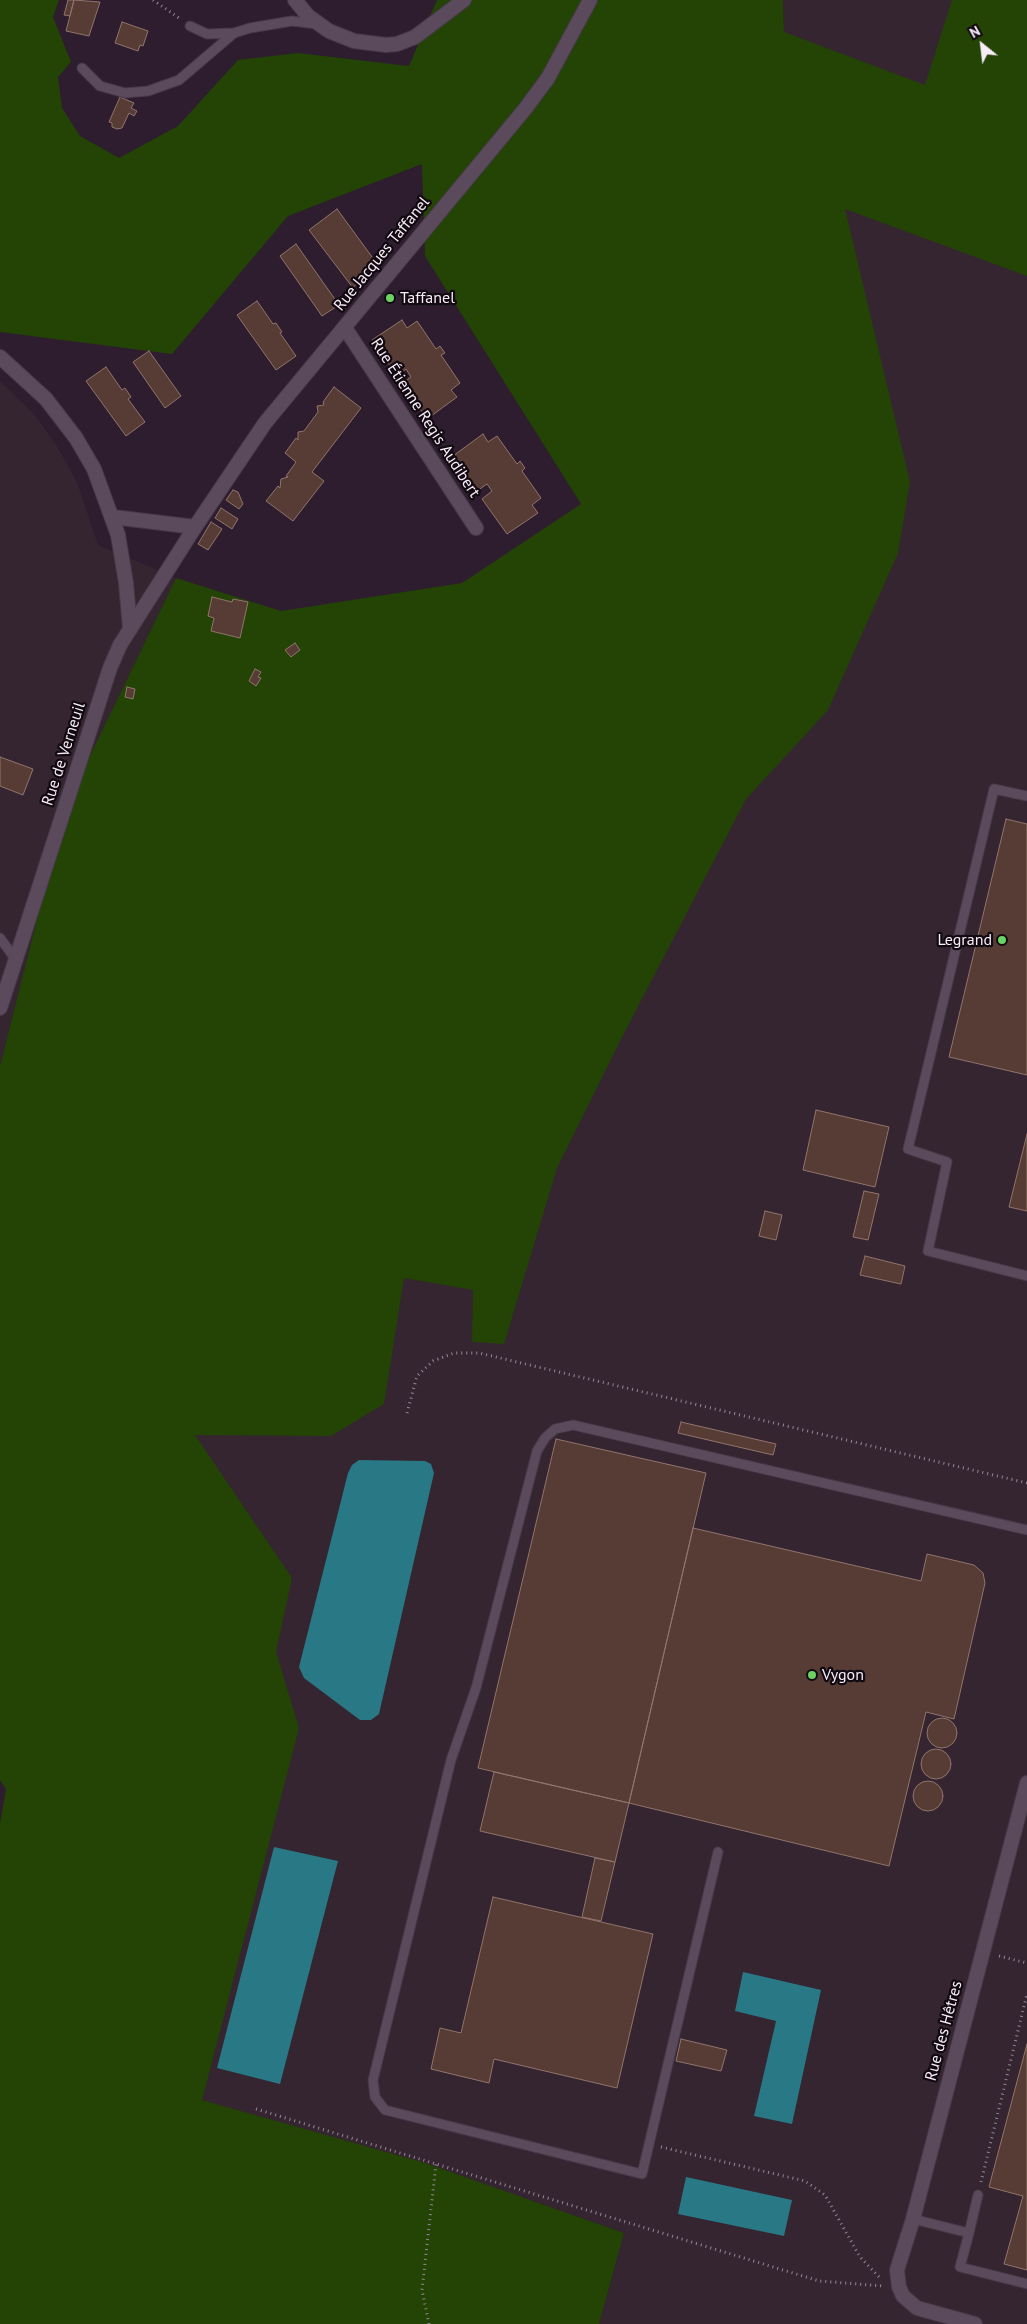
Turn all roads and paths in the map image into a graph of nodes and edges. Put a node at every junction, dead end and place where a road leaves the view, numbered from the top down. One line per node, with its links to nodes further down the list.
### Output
1 (152, 0): 6 (path)
2 (294, 0): 5 (street)
3 (464, 0): 5 (street)
4 (590, 0): 9 (street, Rue Jacques Taffanel)
5 (317, 24): 7 (lane)
6 (190, 26): 7 (lane)
7 (234, 33): 8 (lane)
8 (82, 68)
9 (345, 328): 12 (street, Rue Jacques Taffanel); 13 (street, Rue Étienne Regis Audibert)
10 (0, 356): 11 (street)
11 (113, 517): 12 (street); 14 (street)
12 (194, 527): 14 (street, Rue de Verneuil)
13 (476, 528)
14 (130, 629): 17 (street, Rue de Verneuil)
15 (1027, 796): 19 (lane)
16 (0, 938): 17 (lane)
17 (16, 960): 18 (street, Rue de Verneuil)
18 (0, 1008)
19 (1027, 1276)
20 (407, 1413): 21 (path)
21 (1027, 1483)
22 (1027, 1530): 29 (lane)
23 (1027, 1783): 25 (street, Rue des Hêtres)
24 (718, 1852): 29 (lane)
25 (983, 1952): 26 (path); 32 (street, Rue des Hêtres)
26 (1027, 1964)
27 (1027, 1994): 31 (path)
28 (256, 2109): 30 (path)
29 (649, 2144): 35 (path)
30 (436, 2164): 35 (path); 36 (path)
31 (978, 2195): 33 (lane)
32 (913, 2219): 33 (lane); 35 (street, Rue des Hêtres)
33 (969, 2233): 34 (lane)
34 (1027, 2284)
35 (899, 2287): 37 (street)
36 (429, 2324)
37 (975, 2324)

